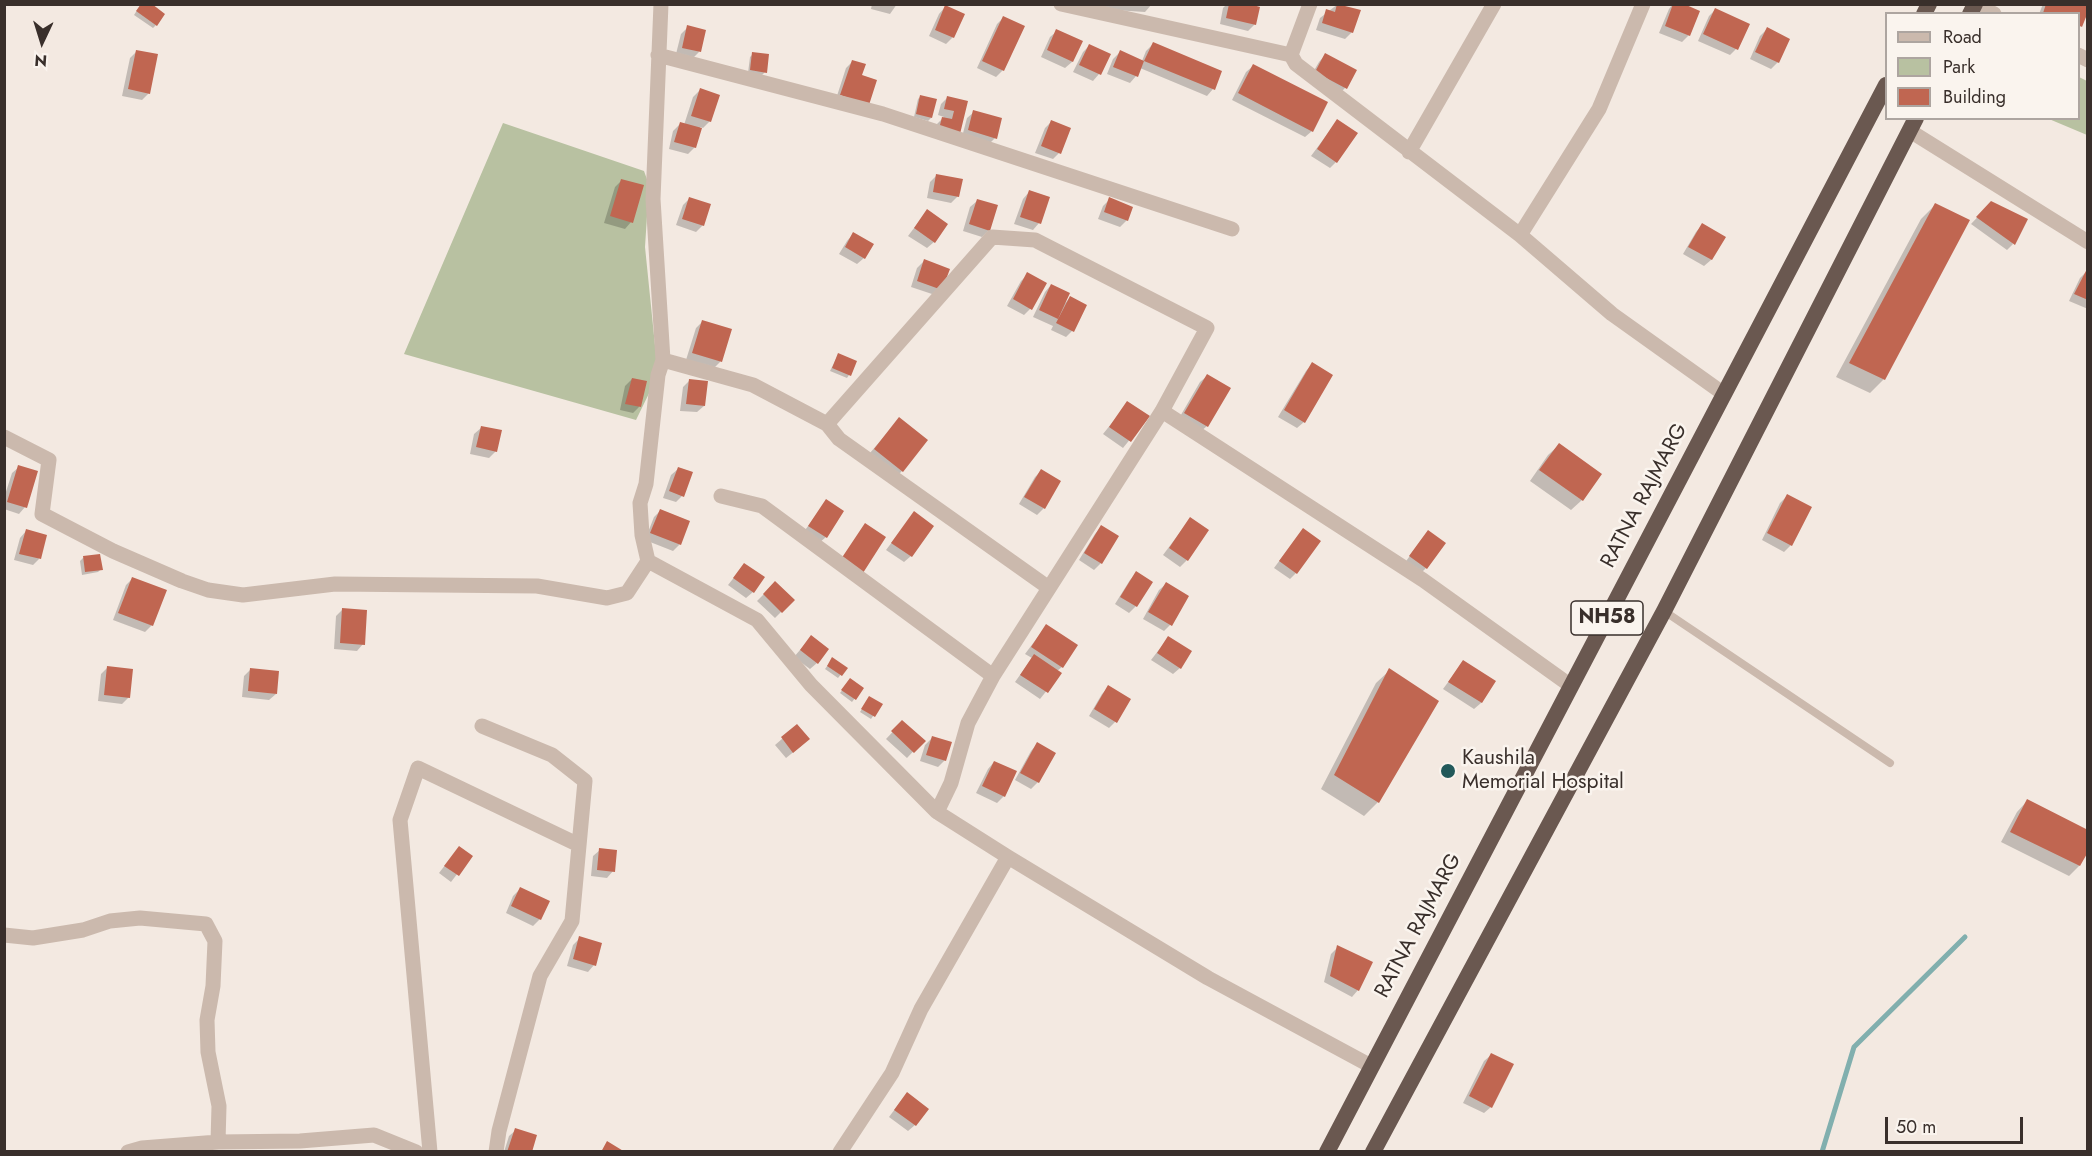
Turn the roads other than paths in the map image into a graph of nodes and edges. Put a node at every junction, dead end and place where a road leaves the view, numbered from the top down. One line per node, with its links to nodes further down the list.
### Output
1 (661, 4): 8 (street)
2 (1061, 4): 9 (street)
3 (1310, 4): 9 (street)
4 (1494, 4): 12 (street)
5 (1975, 4): 7 (street)
6 (1642, 5): 14 (street)
7 (1990, 12)
8 (658, 55): 13 (street); 16 (street)
9 (1291, 55): 12 (street)
10 (1885, 89): 17 (highway, RATNA RAJMARG / NH58)
11 (1913, 125): 15 (street); 24 (highway, NH58)
12 (1410, 152): 14 (street)
13 (1232, 229)
14 (1520, 235): 17 (street)
15 (2088, 242)
16 (663, 360): 19 (street); 22 (street)
17 (1724, 394): 26 (highway, RATNA RAJMARG / NH58)
18 (1162, 411): 19 (street); 23 (street); 26 (street)
19 (827, 424): 23 (street)
20 (4, 438): 22 (street)
21 (721, 496): 25 (street)
22 (648, 561): 29 (street)
23 (1049, 588): 25 (street)
24 (1664, 611): 28 (lane); 41 (highway, NH58)
25 (993, 676): 29 (street)
26 (1571, 686): 33 (highway, RATNA RAJMARG / NH58)
27 (482, 726): 30 (street)
28 (1890, 763)
29 (937, 812): 31 (street)
30 (579, 845): 37 (street); 38 (street)
31 (1008, 857): 33 (street); 39 (street)
32 (4, 935): 34 (street)
33 (1371, 1066): 40 (highway, RATNA RAJMARG / NH58)
34 (218, 1142): 35 (street); 36 (street)
35 (128, 1152)
36 (416, 1152)
37 (430, 1152)
38 (496, 1152)
39 (840, 1152)
40 (1327, 1152)
41 (1374, 1152)

